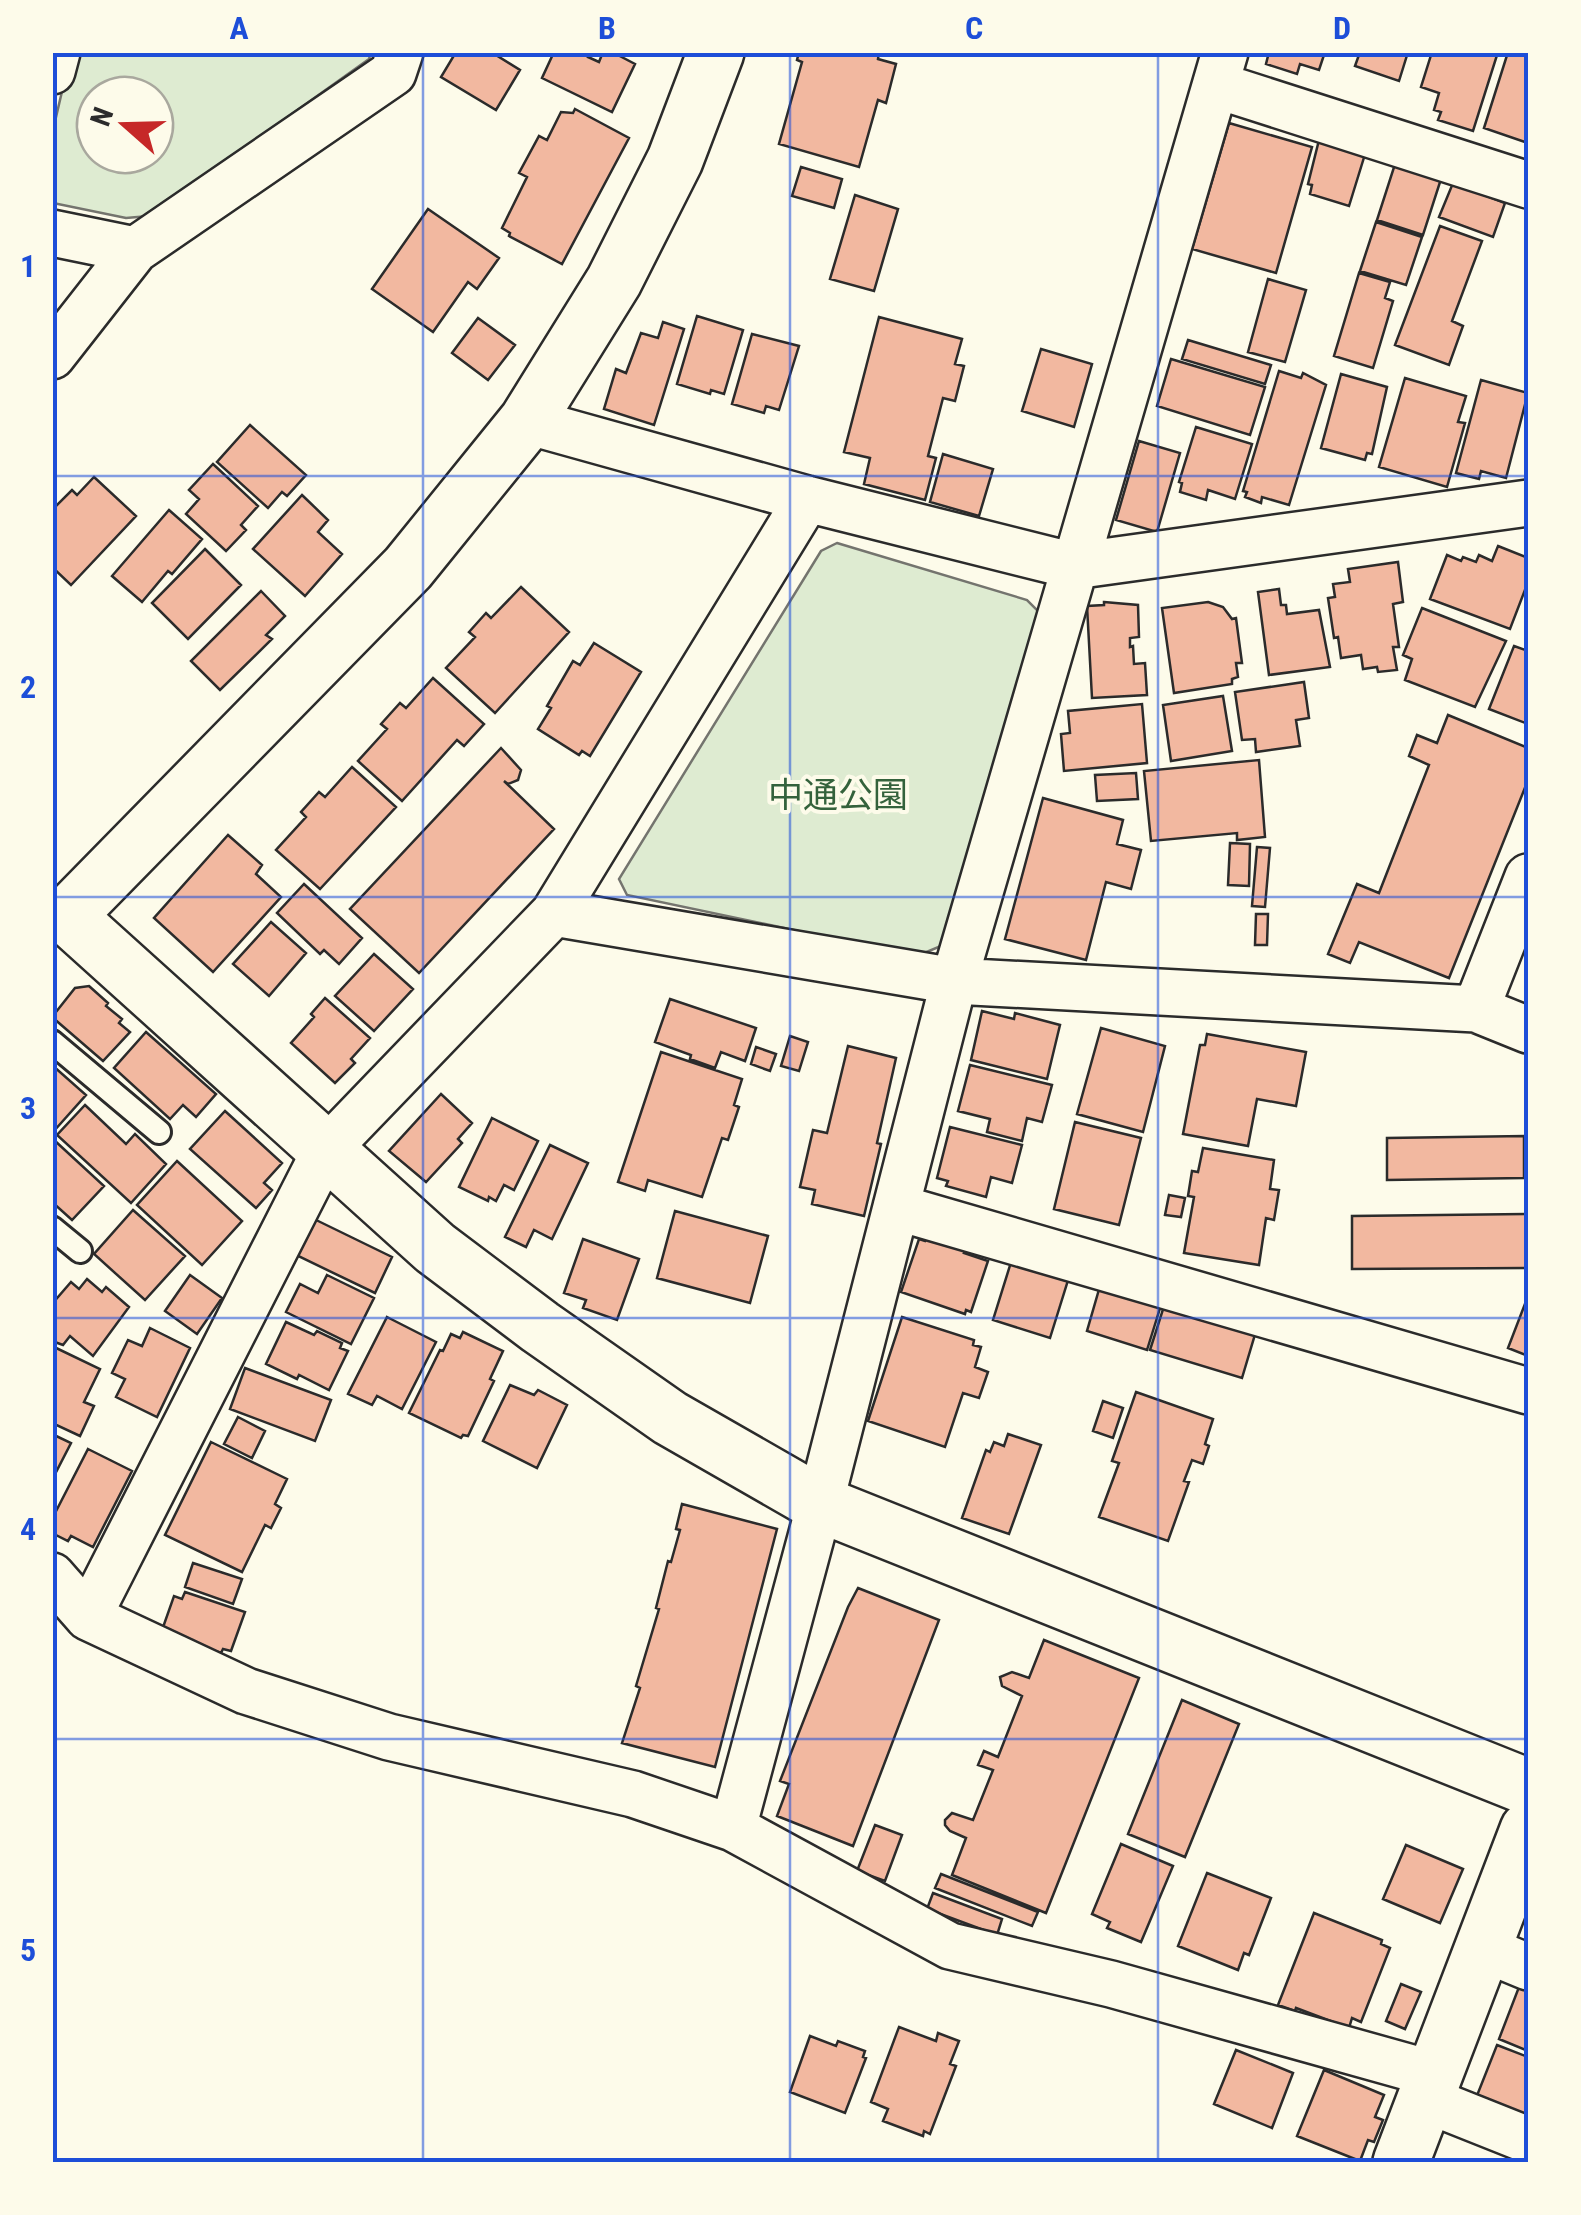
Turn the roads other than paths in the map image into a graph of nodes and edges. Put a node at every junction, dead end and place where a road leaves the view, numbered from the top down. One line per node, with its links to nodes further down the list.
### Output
1 (57, 52): 5 (street)
2 (400, 52): 8 (street)
3 (716, 52): 10 (street)
4 (1220, 69): 6 (street); 13 (street)
5 (52, 71)
6 (1528, 184)
7 (52, 232): 8 (street)
8 (135, 250): 9 (street)
9 (52, 356)
10 (527, 421): 11 (street); 16 (street)
11 (806, 498): 13 (street); 15 (street)
12 (1528, 503): 13 (street)
13 (1074, 566): 17 (street)
14 (1528, 876): 18 (street)
15 (554, 913): 17 (street); 22 (street)
16 (57, 914): 22 (street)
17 (954, 980): 18 (street); 23 (street)
18 (1476, 1009): 19 (street)
19 (1528, 1030)
20 (52, 1042): 21 (lane)
21 (159, 1132)
22 (325, 1150): 27 (street); 29 (street)
23 (896, 1207): 26 (street); 27 (street)
24 (52, 1228): 25 (lane)
25 (80, 1251)
26 (1528, 1391)
27 (820, 1504): 30 (street); 31 (street)
28 (52, 1576): 29 (street)
29 (88, 1617): 31 (street)
30 (1528, 1787)
31 (733, 1828): 34 (street)
32 (1528, 1830): 33 (street)
33 (1505, 1958): 34 (street)
34 (1429, 2086): 35 (street); 36 (street)
35 (1528, 2140)
36 (1401, 2162)

